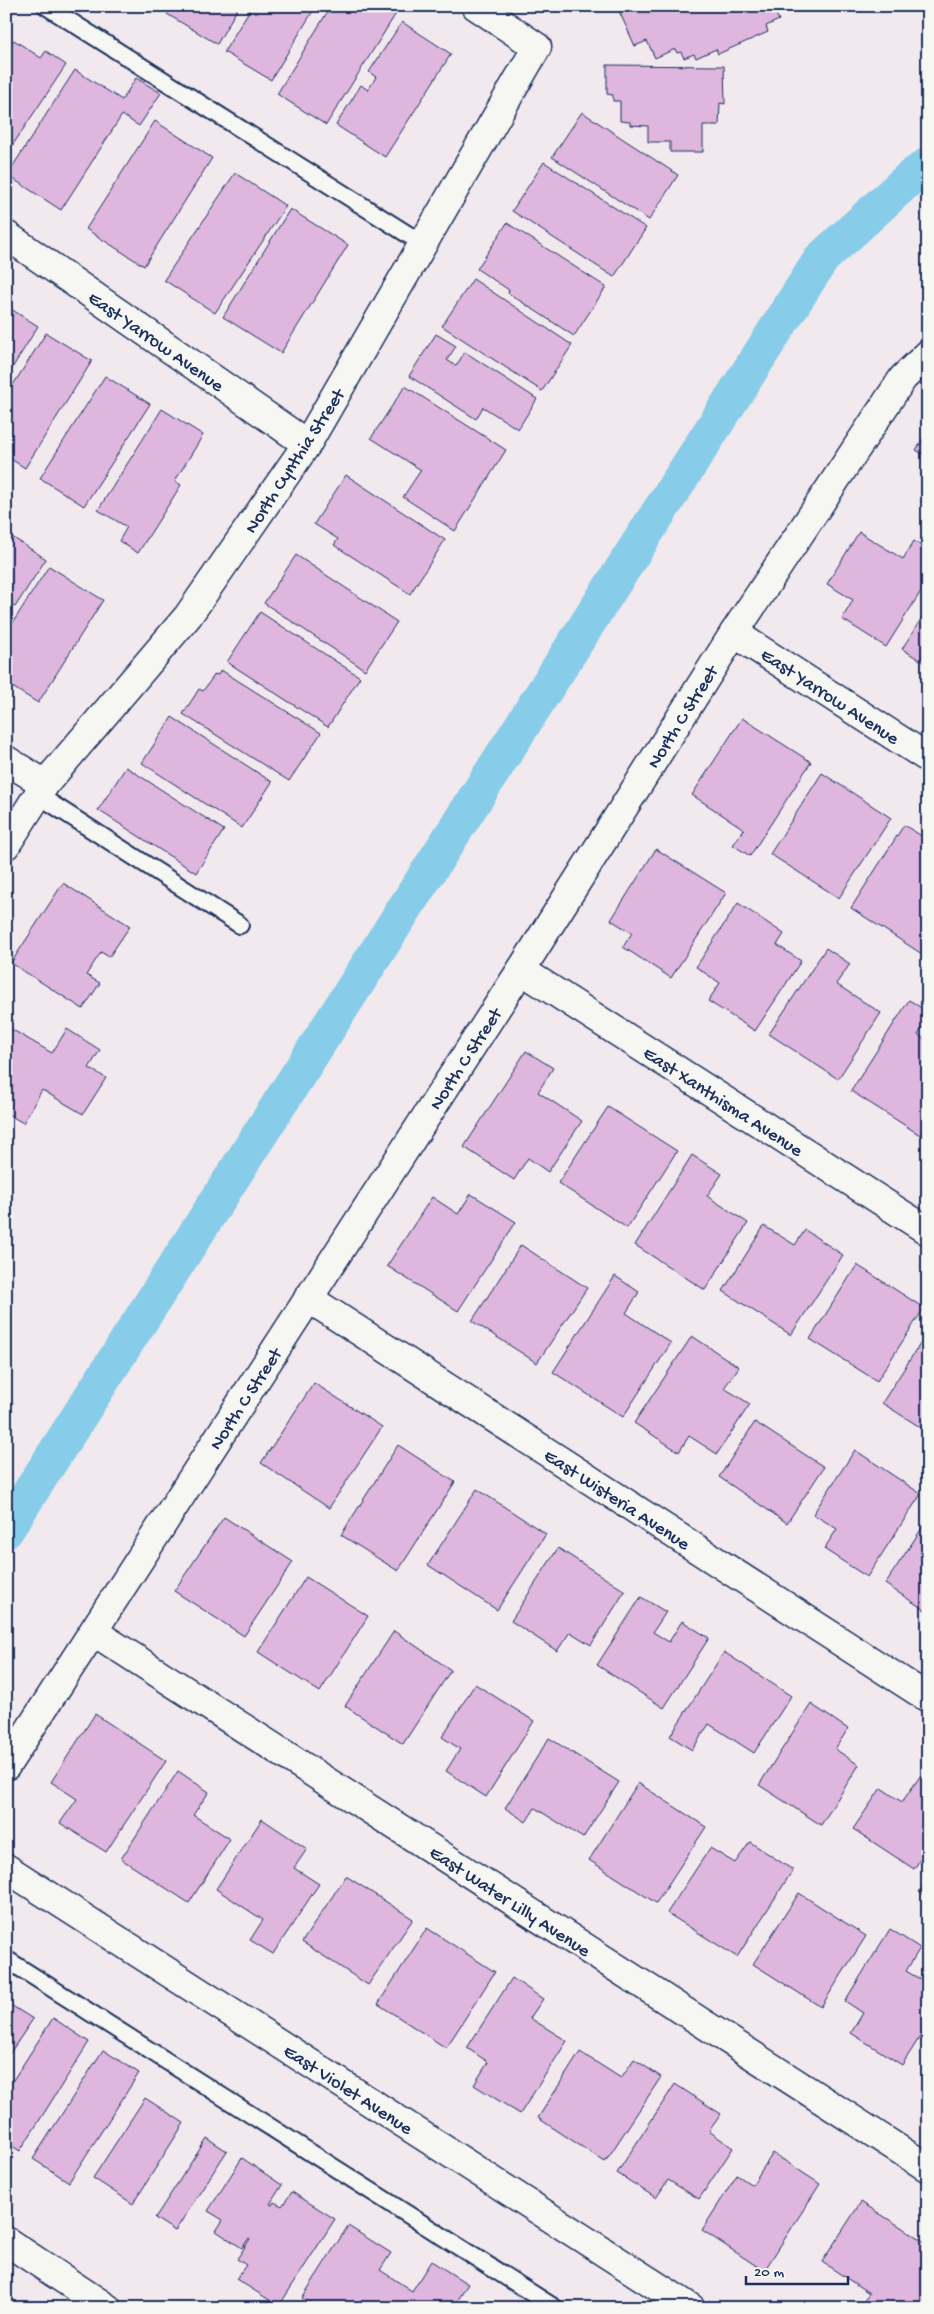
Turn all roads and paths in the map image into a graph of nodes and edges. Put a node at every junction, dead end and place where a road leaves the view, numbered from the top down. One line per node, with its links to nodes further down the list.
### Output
1 (46, 6): 4 (lane)
2 (476, 6): 4 (street, North Cynthia Street)
3 (6, 235): 6 (street, East Yarrow Avenue)
4 (424, 244): 6 (street, North Cynthia Street)
5 (928, 354): 7 (street, North C Street)
6 (307, 444): 10 (street, North Cynthia Street)
7 (734, 633): 8 (street, East Yarrow Avenue); 13 (street, North C Street)
8 (928, 758)
9 (6, 760): 10 (street)
10 (42, 790): 11 (street, North Cynthia Street); 12 (lane)
11 (6, 845)
12 (240, 925)
13 (521, 970): 14 (street, East Xanthisma Avenue); 15 (street, North C Street)
14 (928, 1231)
15 (308, 1298): 16 (street, North C Street); 17 (street, East Wisteria Avenue)
16 (94, 1632): 18 (street, North C Street); 21 (street, East Water Lilly Avenue)
17 (928, 1698)
18 (6, 1766)
19 (6, 1868): 23 (street, East Violet Avenue)
20 (6, 1959): 25 (lane)
21 (928, 2168)
22 (6, 2241): 24 (street)
23 (684, 2306)
24 (107, 2308)
25 (555, 2308)

